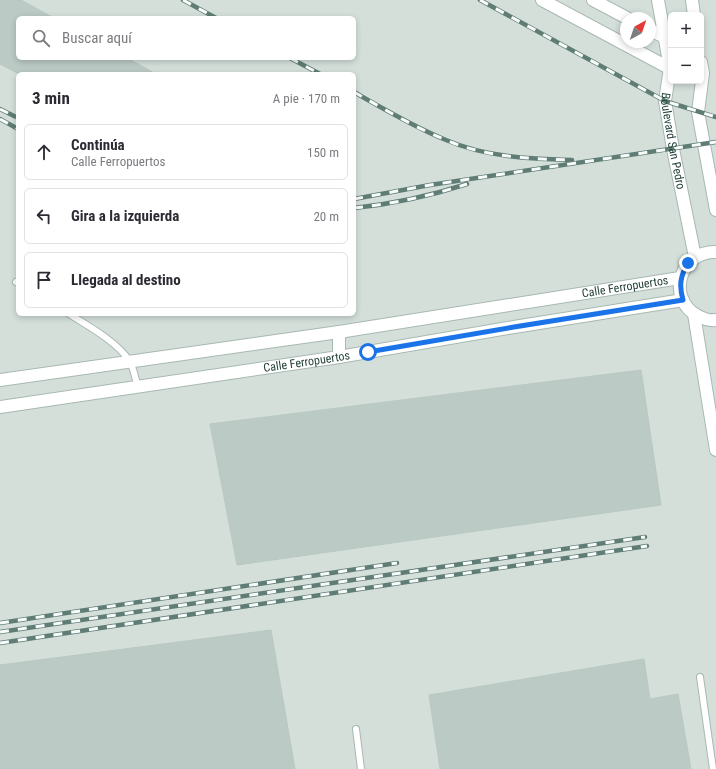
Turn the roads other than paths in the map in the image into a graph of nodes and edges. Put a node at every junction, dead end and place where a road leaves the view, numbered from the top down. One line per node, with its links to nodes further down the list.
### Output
1 (542, 0): 9 (street)
2 (592, 0): 6 (street)
3 (658, 0): 8 (street, Boulevard San Pedro)
4 (692, 0): 5 (street)
5 (694, 12)
6 (620, 15)
7 (656, 33): 8 (street)
8 (667, 39)
9 (668, 67)
10 (668, 81): 14 (street, Boulevard San Pedro)
11 (701, 84): 12 (street)
12 (716, 210)
13 (716, 252): 14 (street)
14 (695, 257): 15 (street)
15 (680, 278): 16 (street); 17 (street, Calle Ferropuertos)
16 (683, 300): 18 (street); 21 (street, Calle Ferropuertos)
17 (509, 306): 21 (street); 22 (street, Calle Ferropuertos)
18 (694, 314): 20 (street); 28 (street)
19 (71, 316): 24 (lane)
20 (716, 320)
21 (514, 327): 23 (street, Calle Ferropuertos)
22 (339, 332): 23 (street); 24 (street, Calle Ferropuertos)
23 (339, 357): 26 (street, Calle Ferropuertos)
24 (130, 362): 25 (street, Calle Ferropuertos); 26 (lane)
25 (0, 380)
26 (138, 386): 27 (street, Calle Ferropuertos)
27 (0, 407)
28 (716, 450)
29 (700, 677): 32 (lane)
30 (356, 729): 31 (lane)
31 (361, 769)
32 (713, 769)

